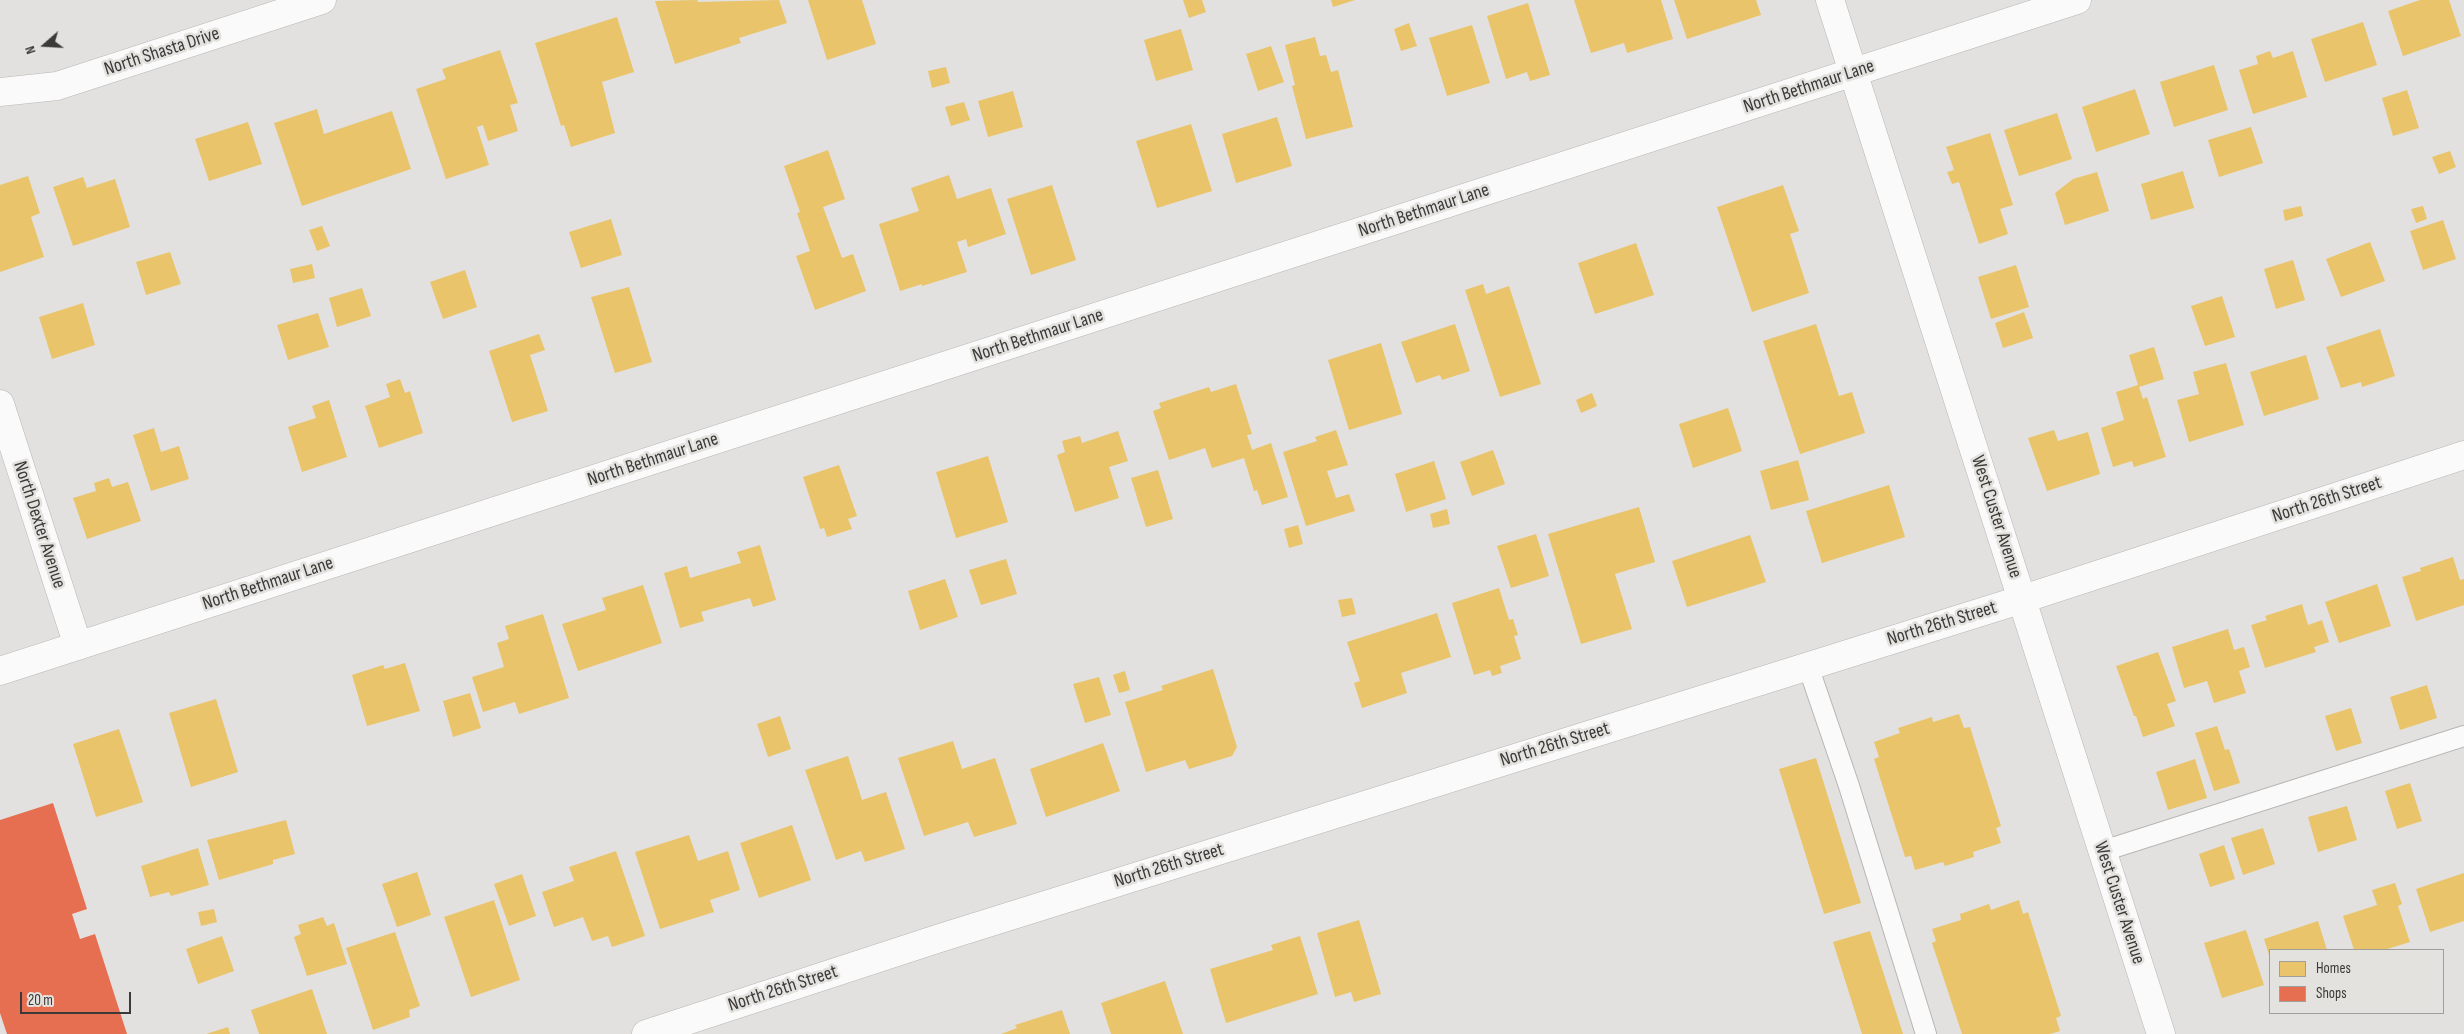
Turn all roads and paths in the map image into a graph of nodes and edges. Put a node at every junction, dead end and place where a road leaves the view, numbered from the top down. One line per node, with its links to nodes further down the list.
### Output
1 (322, 0): 5 (street, North Shasta Drive)
2 (1830, 0): 4 (street, West Custer Avenue)
3 (2077, 0): 4 (street, North Bethmaur Lane)
4 (1852, 73): 8 (street, West Custer Avenue); 9 (street, North Bethmaur Lane)
5 (0, 92)
6 (0, 404): 9 (street, North Dexter Avenue)
7 (2464, 455): 8 (street, North 26th Street)
8 (2023, 599): 10 (street, North 26th Street); 13 (street, West Custer Avenue)
9 (78, 646): 11 (street, North Bethmaur Lane)
10 (1808, 666): 14 (street, North 26th Street); 15 (lane)
11 (0, 671)
12 (2464, 736): 13 (lane)
13 (2103, 851): 16 (street, West Custer Avenue)
14 (646, 1034)
15 (1926, 1034)
16 (2161, 1034)

